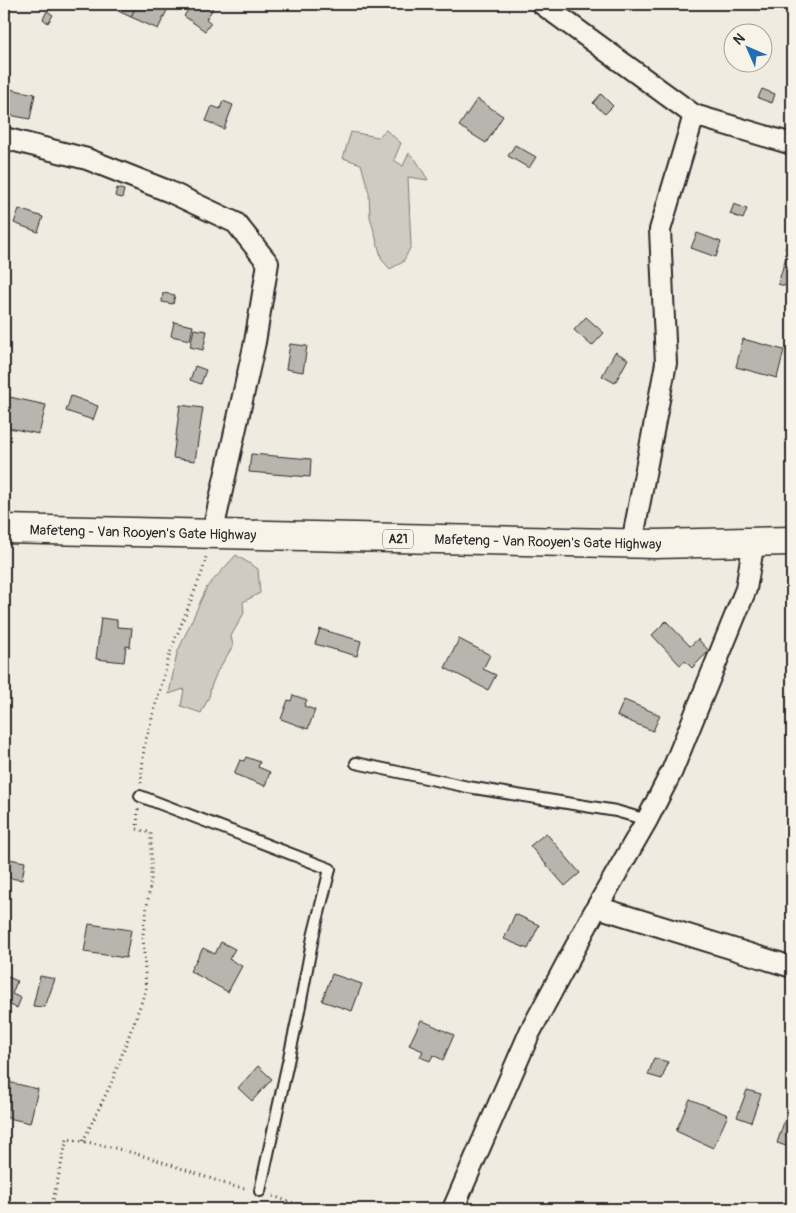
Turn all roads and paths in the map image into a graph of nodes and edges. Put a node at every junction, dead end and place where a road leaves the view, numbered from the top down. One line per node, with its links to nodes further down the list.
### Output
1 (542, 4): 2 (street)
2 (694, 115): 4 (street); 9 (street)
3 (4, 138): 6 (street)
4 (792, 144)
5 (4, 529): 6 (main road, Mafeteng - Van Rooyen's Gate Highway / A21)
6 (212, 535): 9 (main road, Mafeteng - Van Rooyen's Gate Highway / A21); 11 (path)
7 (792, 541): 8 (main road, Mafeteng - Van Rooyen's Gate Highway / A21)
8 (754, 542): 9 (main road, Mafeteng - Van Rooyen's Gate Highway / A21); 12 (street)
9 (632, 543)
10 (356, 763): 12 (lane)
11 (140, 796): 15 (path); 17 (lane)
12 (647, 820): 13 (street)
13 (597, 907): 14 (street); 19 (street)
14 (792, 967)
15 (83, 1141): 16 (path); 18 (path)
16 (232, 1186)
17 (260, 1191)
18 (51, 1209)
19 (453, 1209)

